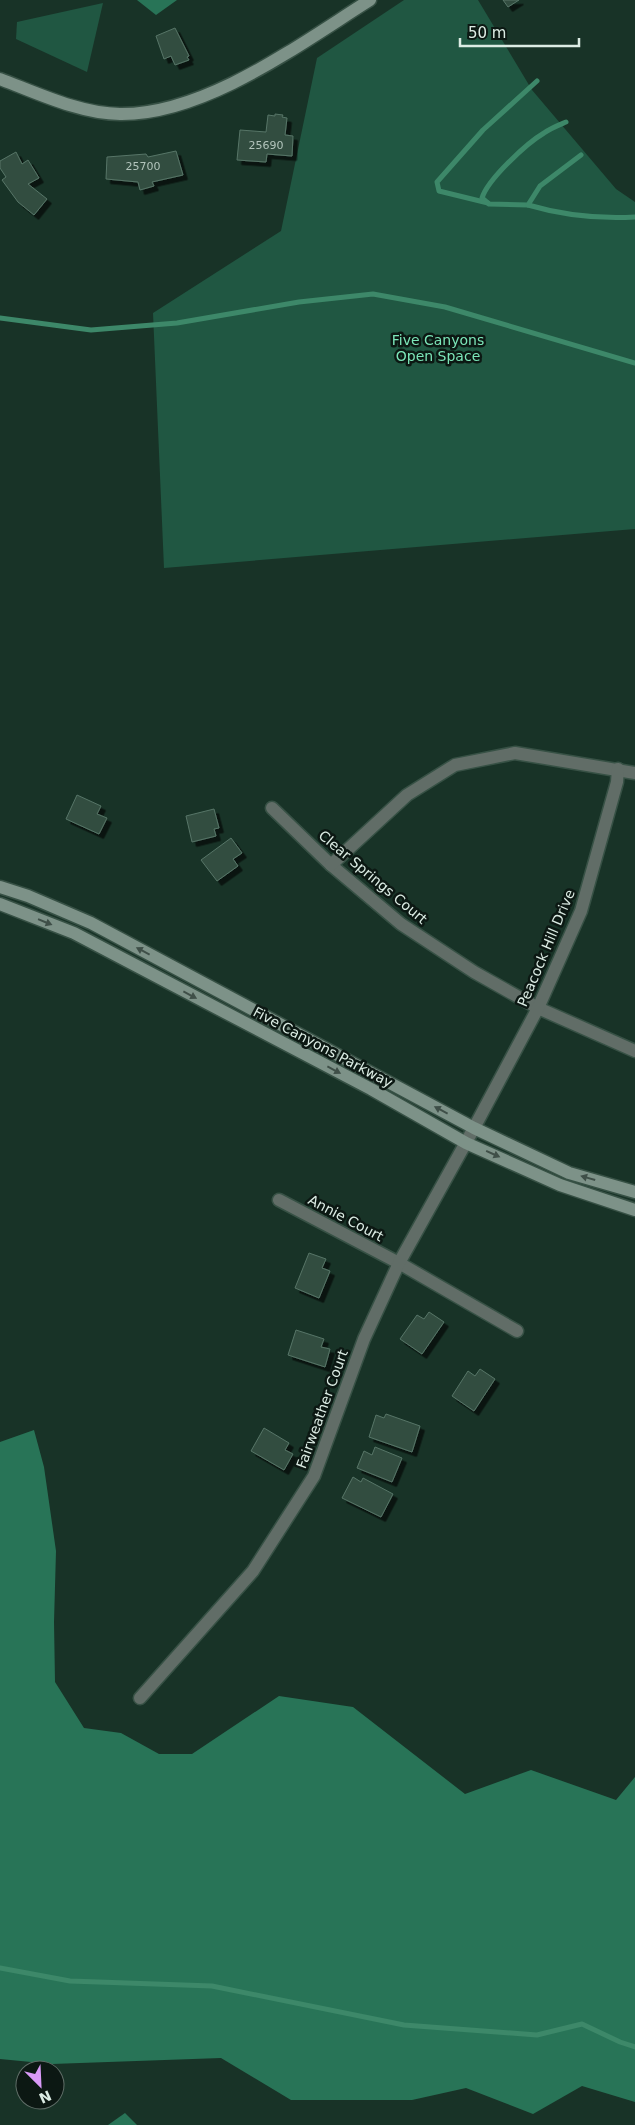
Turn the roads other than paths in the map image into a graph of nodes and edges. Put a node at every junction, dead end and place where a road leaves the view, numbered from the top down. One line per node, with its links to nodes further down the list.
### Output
1 (370, 0): 2 (main road)
2 (0, 79)
3 (618, 770): 4 (street); 6 (street); 9 (street, Peacock Hill Drive)
4 (635, 773)
5 (272, 808): 6 (street, Clear Springs Court)
6 (330, 865): 9 (street, Clear Springs Court)
7 (0, 887): 11 (main road, Five Canyons Parkway, one-way to 7)
8 (0, 904): 12 (main road, Five Canyons Parkway, one-way to 12)
9 (538, 1008): 10 (street, Clear Springs Court); 11 (street, Peacock Hill Drive)
10 (635, 1051)
11 (474, 1128): 12 (street, Fairweather Court); 13 (main road, Five Canyons Parkway, one-way to 11)
12 (466, 1143): 15 (main road, Five Canyons Parkway, one-way to 15); 16 (street, Fairweather Court)
13 (635, 1192)
14 (280, 1200): 16 (street, Annie Court)
15 (635, 1210)
16 (399, 1263): 17 (street, Annie Court); 18 (street, Fairweather Court)
17 (517, 1331)
18 (140, 1698)

